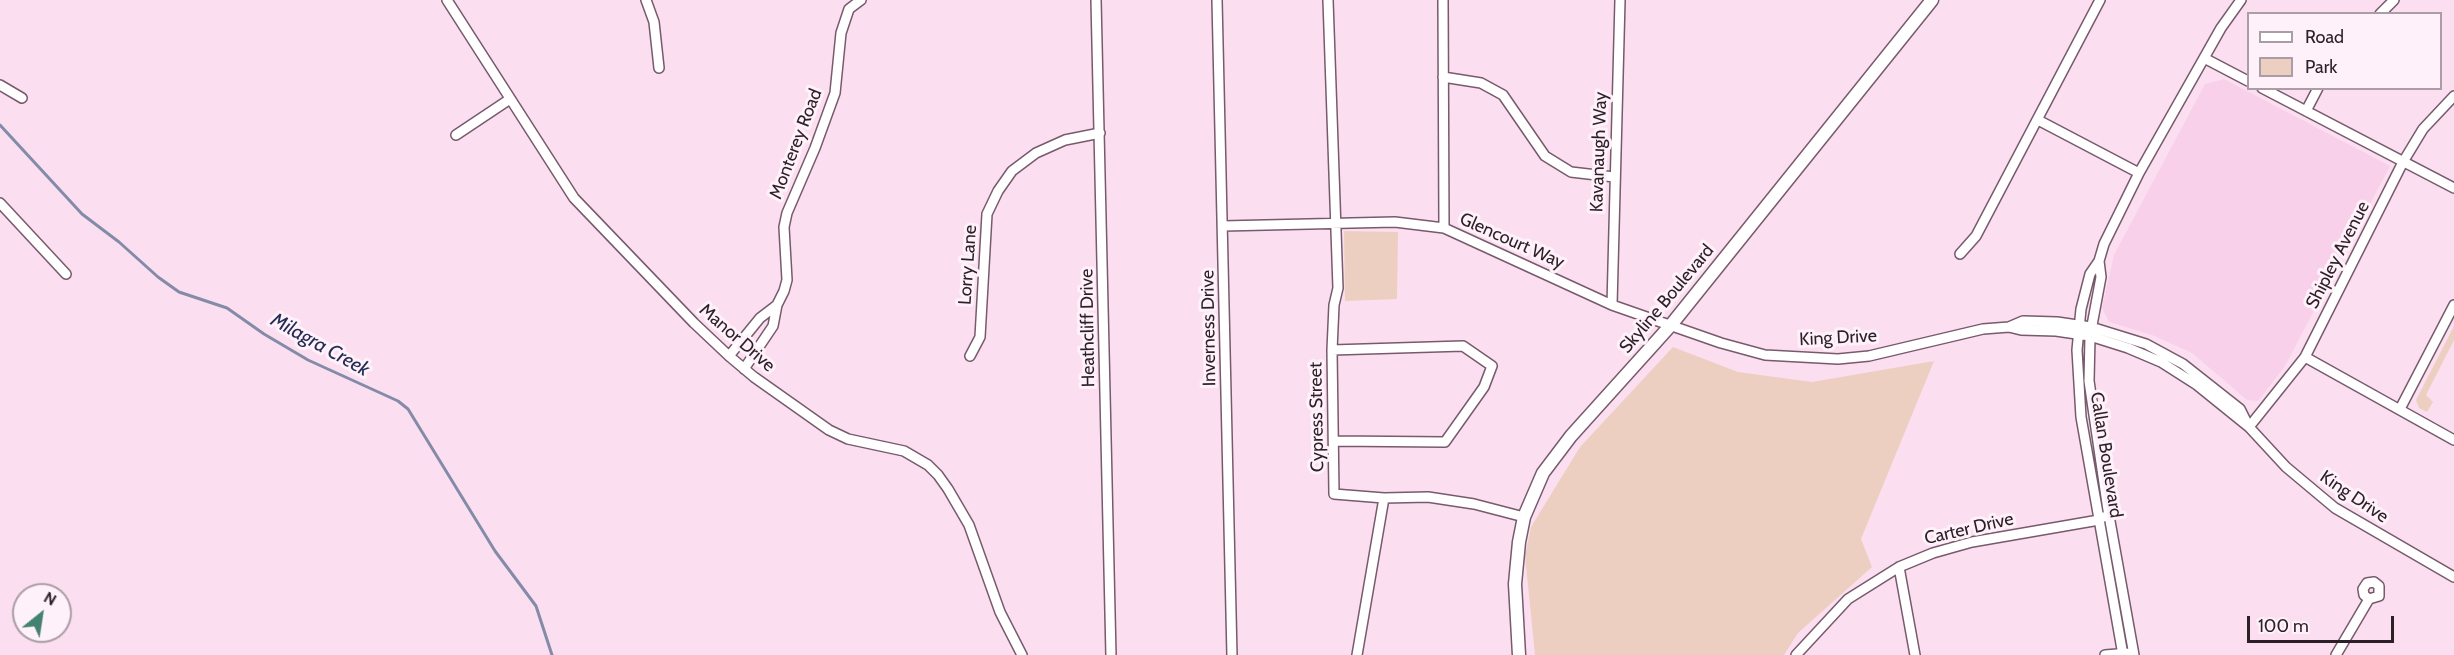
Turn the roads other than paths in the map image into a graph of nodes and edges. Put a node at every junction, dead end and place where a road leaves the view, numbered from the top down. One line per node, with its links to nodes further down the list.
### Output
1 (447, 0): 23 (street, Manor Drive)
2 (646, 0): 15 (street)
3 (861, 0): 40 (street, Monterey Road)
4 (1096, 0): 26 (street, Heathcliff Drive)
5 (1218, 0): 34 (street, Inverness Drive)
6 (1328, 0): 33 (street, Cypress Street)
7 (1443, 0): 16 (street)
8 (1620, 0): 30 (street, Kavanaugh Way)
9 (1932, 0): 42 (main road, Skyline Boulevard)
10 (2100, 0): 25 (street)
11 (2241, 0): 14 (street, Callan Boulevard)
12 (2394, 0): 13 (street)
13 (2382, 12)
14 (2204, 58): 17 (street); 29 (street, Callan Boulevard)
15 (659, 68)
16 (1443, 77): 30 (street); 35 (street)
17 (2247, 80)
18 (0, 85): 22 (street)
19 (2266, 90): 24 (street)
20 (2317, 90): 24 (street)
21 (2454, 96): 28 (street, Shipley Avenue)
22 (22, 98)
23 (510, 99): 27 (street); 46 (street, Manor Drive)
24 (2306, 111): 28 (street)
25 (2038, 120): 29 (street); 36 (street)
26 (1100, 133): 47 (street, Lorry Lane); 64 (street, Heathcliff Drive)
27 (456, 135)
28 (2403, 162): 31 (street); 48 (street, Shipley Avenue)
29 (2139, 173): 37 (street, Callan Boulevard)
30 (1614, 177): 39 (street, Kavanaugh Way)
31 (2454, 189)
32 (0, 203): 38 (street)
33 (1336, 222): 34 (street, Glencourt Way); 35 (street, Glencourt Way); 45 (street, Cypress Street)
34 (1223, 226): 65 (street, Inverness Drive)
35 (1444, 228): 39 (street, Glencourt Way)
36 (1960, 254)
37 (2099, 261): 43 (street, Callan Boulevard); 44 (street, Callan Boulevard)
38 (66, 274)
39 (1612, 304): 42 (street, Glencourt Way)
40 (777, 305): 46 (street, Monterey Road); 49 (street, Monterey Road)
41 (2454, 305): 50 (street)
42 (1671, 325): 43 (street, King Drive); 56 (main road, Skyline Boulevard)
43 (2078, 329): 44 (street, King Drive); 57 (street, Callan Boulevard)
44 (2090, 332): 51 (street, King Drive); 55 (street, Callan Boulevard)
45 (1332, 350): 53 (street, Cypress Street); 53 (street)
46 (729, 356): 49 (street, Manor Drive)
47 (970, 356)
48 (2305, 357): 50 (street); 51 (street, Shipley Avenue)
49 (744, 369): 63 (street, Manor Drive)
50 (2400, 409): 52 (street)
51 (2249, 427): 59 (street, King Drive)
52 (2454, 440)
53 (1334, 441): 54 (street, Cypress Street)
54 (1384, 498): 56 (street, Cypress Street); 66 (street)
55 (2108, 510): 57 (street); 62 (street, Callan Boulevard)
56 (1524, 517): 67 (main road, Skyline Boulevard)
57 (2099, 520): 58 (street, Carter Drive); 61 (street, Callan Boulevard)
58 (1899, 567): 68 (street, Carter Drive); 69 (street)
59 (2454, 578)
60 (2370, 599): 71 (street)
61 (2123, 653): 62 (street); 70 (street)
62 (2134, 654)
63 (1022, 655)
64 (1111, 655)
65 (1232, 655)
66 (1357, 655)
67 (1519, 655)
68 (1796, 655)
69 (1916, 655)
70 (2105, 655)
71 (2336, 655)

